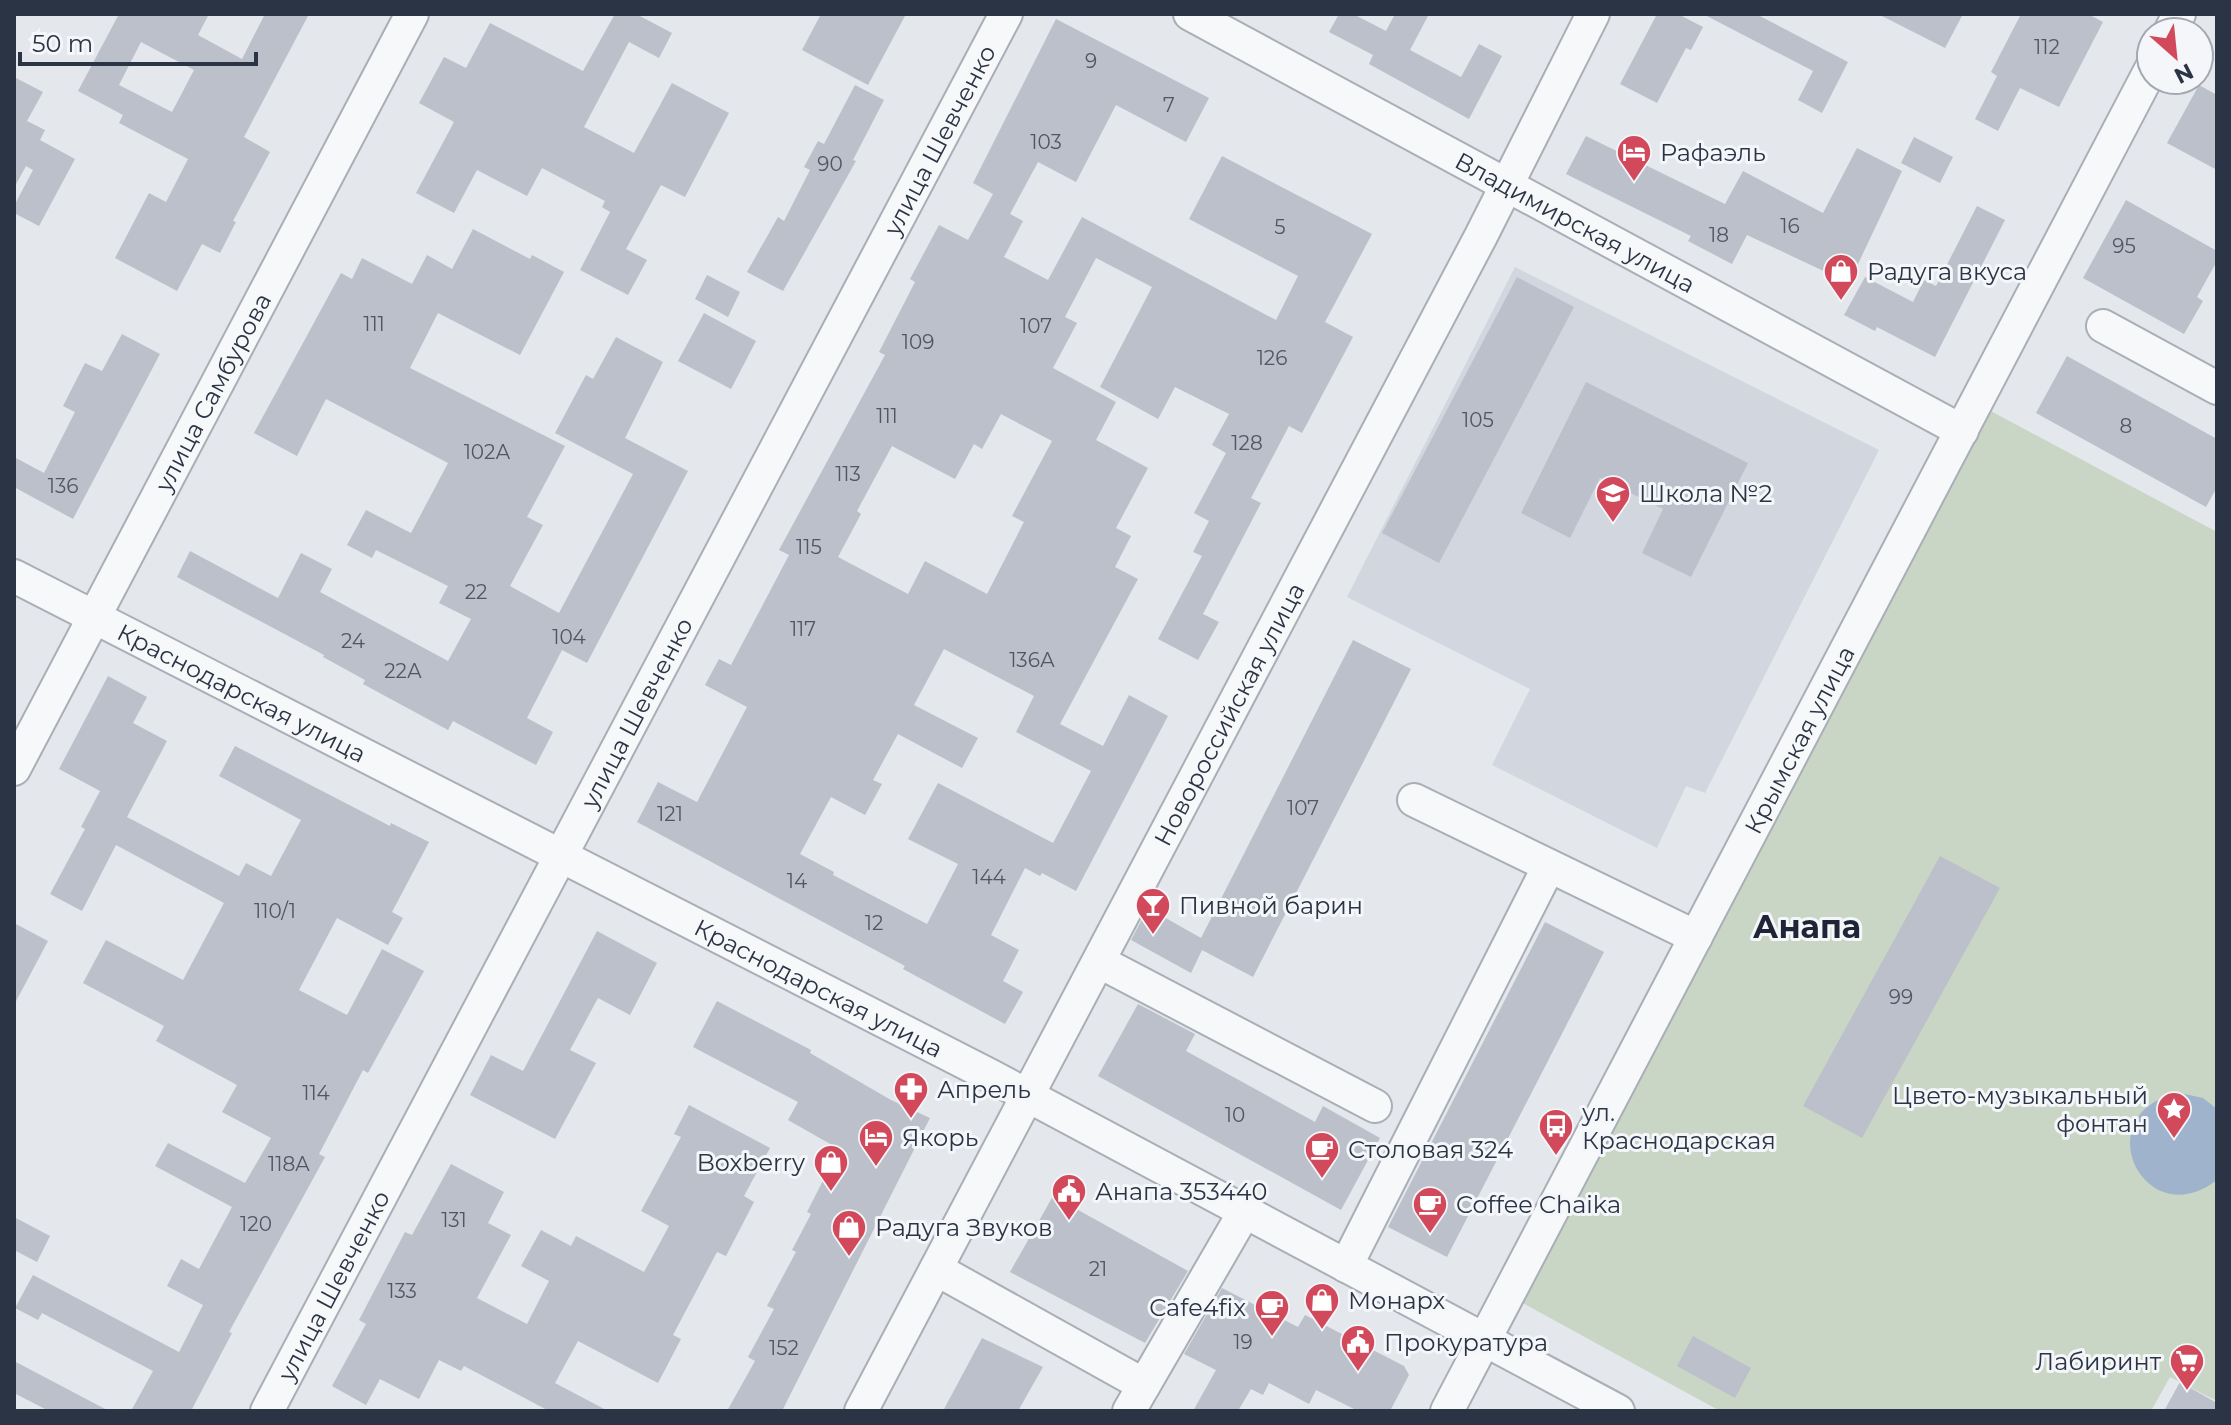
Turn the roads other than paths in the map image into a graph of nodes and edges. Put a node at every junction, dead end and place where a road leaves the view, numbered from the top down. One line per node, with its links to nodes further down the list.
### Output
1 (412, 14): 11 (street, улица Самбурова)
2 (1006, 14): 14 (street, улица Шевченко)
3 (1190, 14): 6 (street, Владимирская улица)
4 (1593, 14): 6 (street, Новороссийская улица)
5 (2137, 96): 9 (street, Крымская улица)
6 (1506, 186): 9 (street, Владимирская улица); 17 (street, Новороссийская улица)
7 (2103, 326): 8 (street)
8 (2217, 388)
9 (1962, 431): 16 (street, Крымская улица)
10 (14, 576): 11 (street, Краснодарская улица)
11 (93, 617): 12 (street, улица Самбурова); 14 (street, Краснодарская улица)
12 (14, 769)
13 (1414, 800): 15 (street)
14 (563, 855): 18 (street, Краснодарская улица); 25 (street, улица Шевченко)
15 (1549, 866): 16 (street); 21 (street)
16 (1696, 937): 23 (street, Крымская улица)
17 (1100, 962): 18 (street, Новороссийская улица); 19 (street)
18 (1028, 1095): 20 (street, Краснодарская улица); 22 (street, Новороссийская улица)
19 (1375, 1106)
20 (1245, 1211): 21 (street, Краснодарская улица); 24 (street)
21 (1346, 1266): 23 (street, Краснодарская улица)
22 (936, 1269): 24 (street); 26 (street, Новороссийская улица)
23 (1485, 1340): 27 (street, Крымская улица); 28 (street, Краснодарская улица)
24 (1136, 1398)
25 (267, 1411)
26 (861, 1411)
27 (1447, 1411)
28 (1618, 1411)

